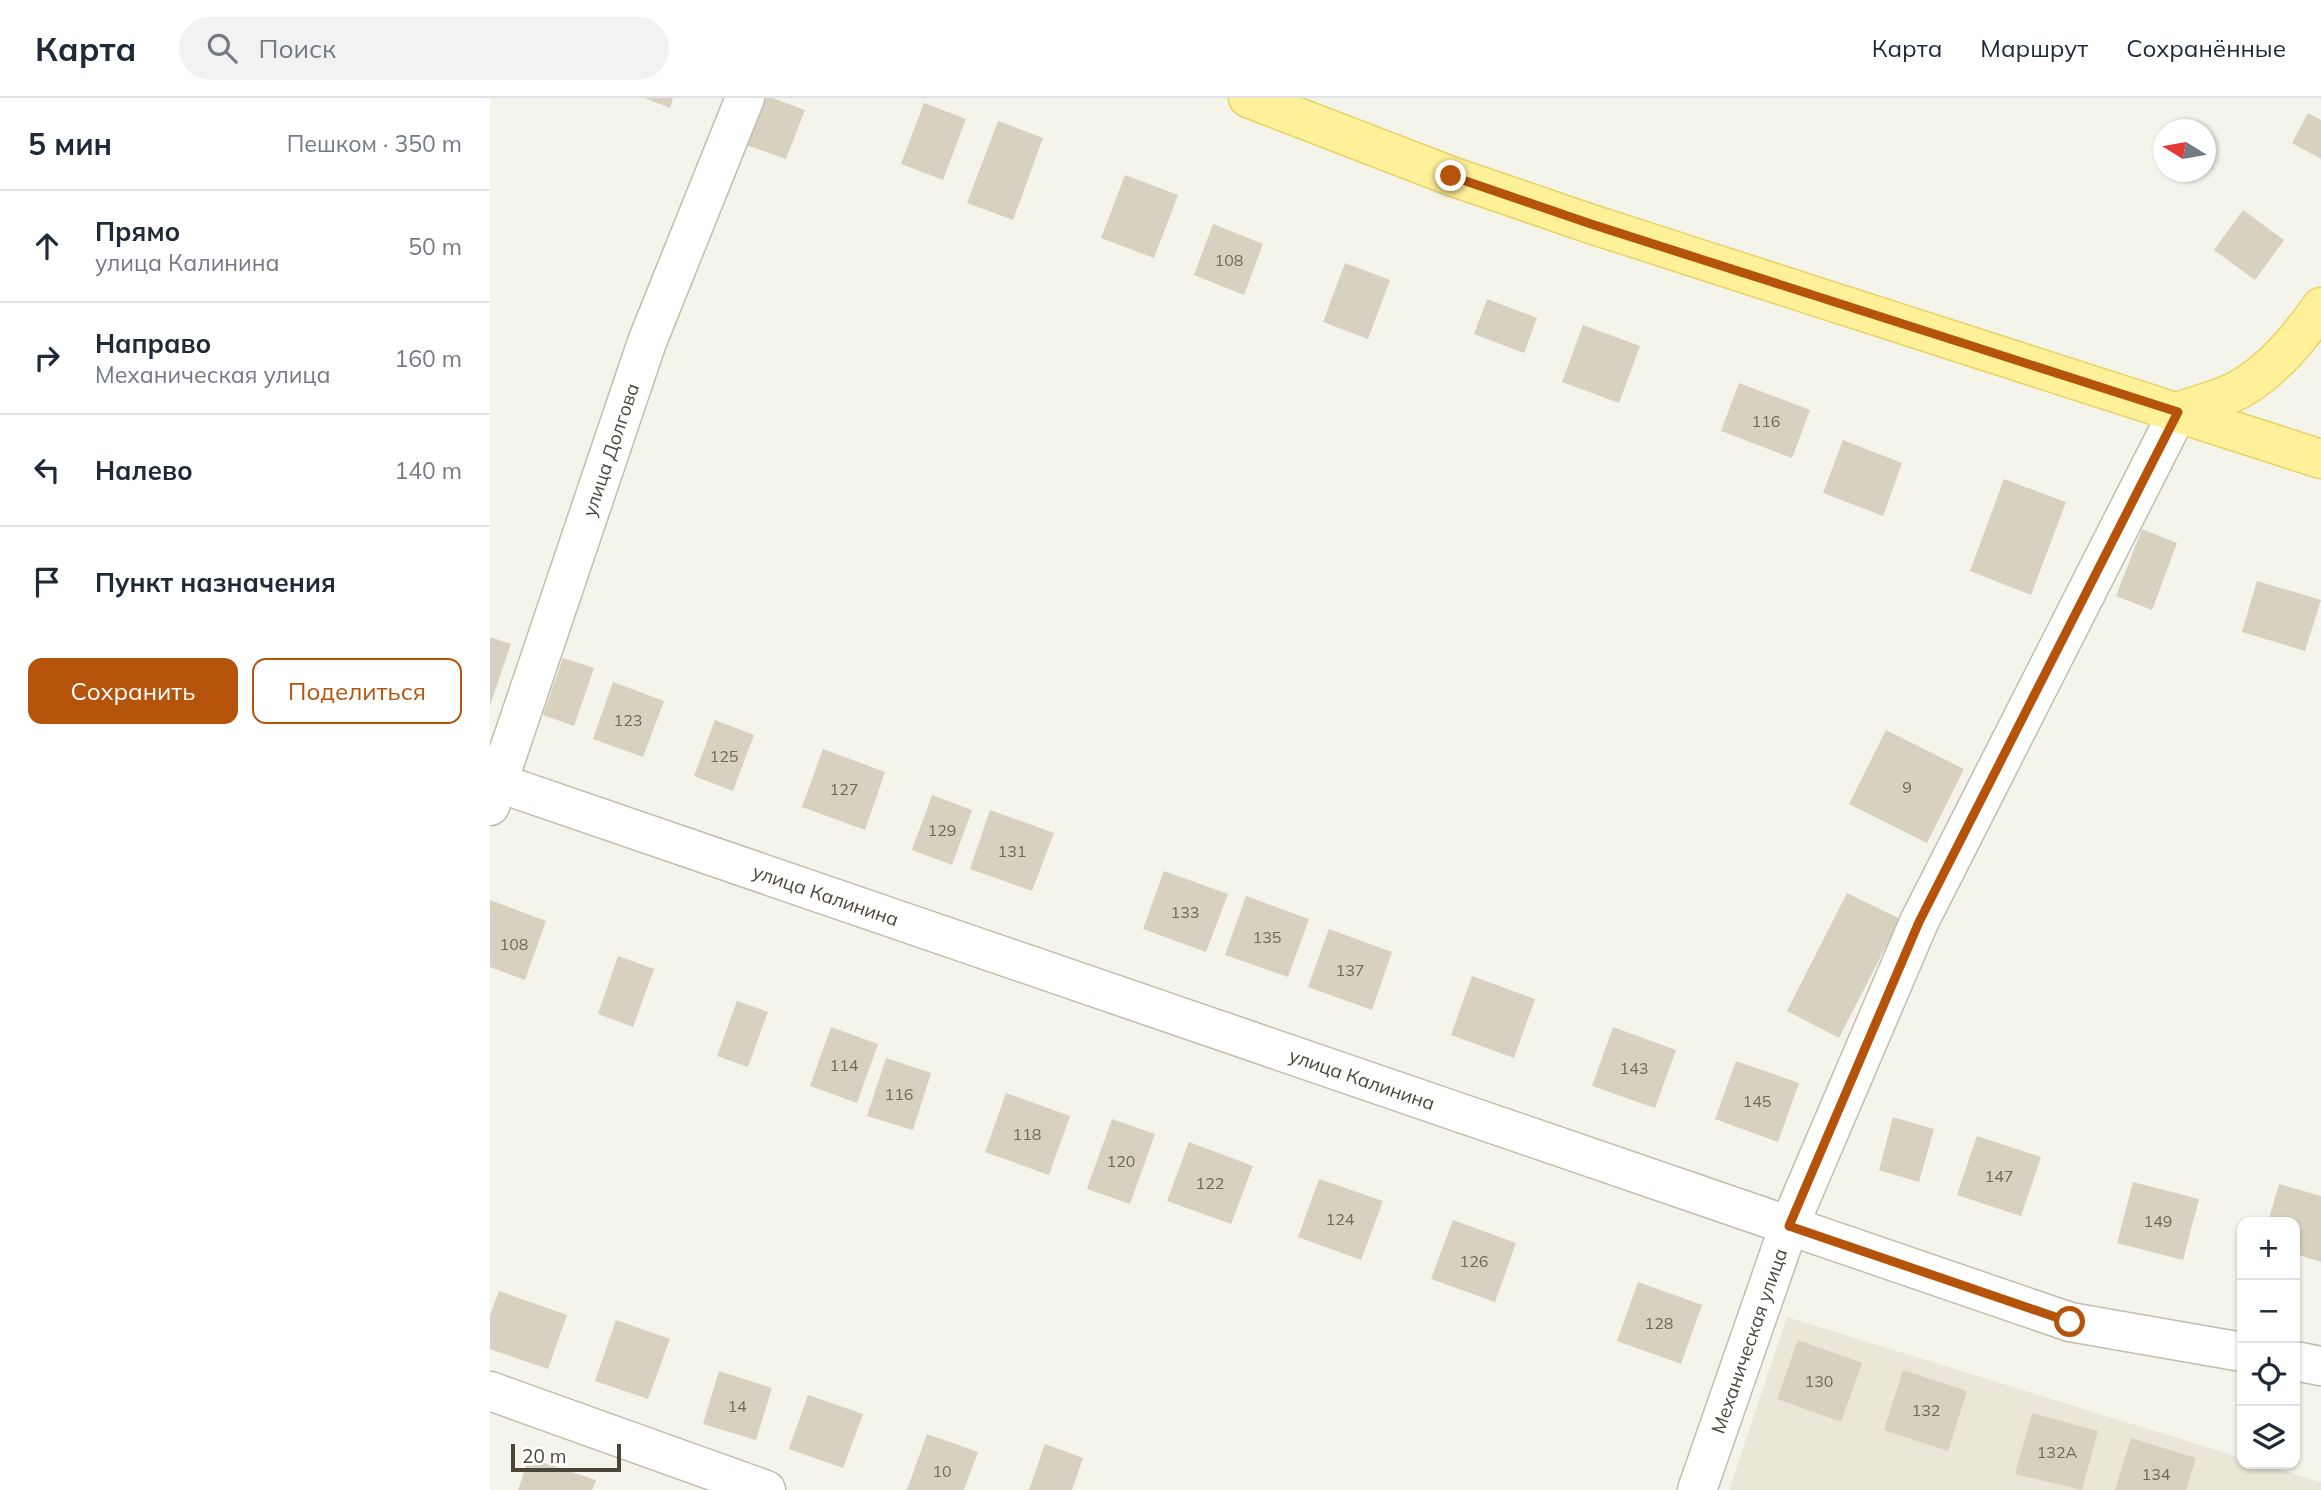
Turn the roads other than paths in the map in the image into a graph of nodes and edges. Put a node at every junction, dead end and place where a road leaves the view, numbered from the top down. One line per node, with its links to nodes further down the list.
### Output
1 (745, 98): 6 (street, улица Долгова)
2 (1248, 98): 4 (main road)
3 (2321, 307): 4 (main road)
4 (2178, 412): 5 (main road); 7 (street, Механическая улица)
5 (2321, 459)
6 (493, 789): 7 (street, улица Калинина)
7 (1789, 1226): 8 (street, улица Калинина); 13 (street, Механическая улица)
8 (2237, 1351)
9 (2300, 1362): 10 (street)
10 (2321, 1366)
11 (490, 1391): 12 (street)
12 (766, 1490)
13 (1697, 1490)

